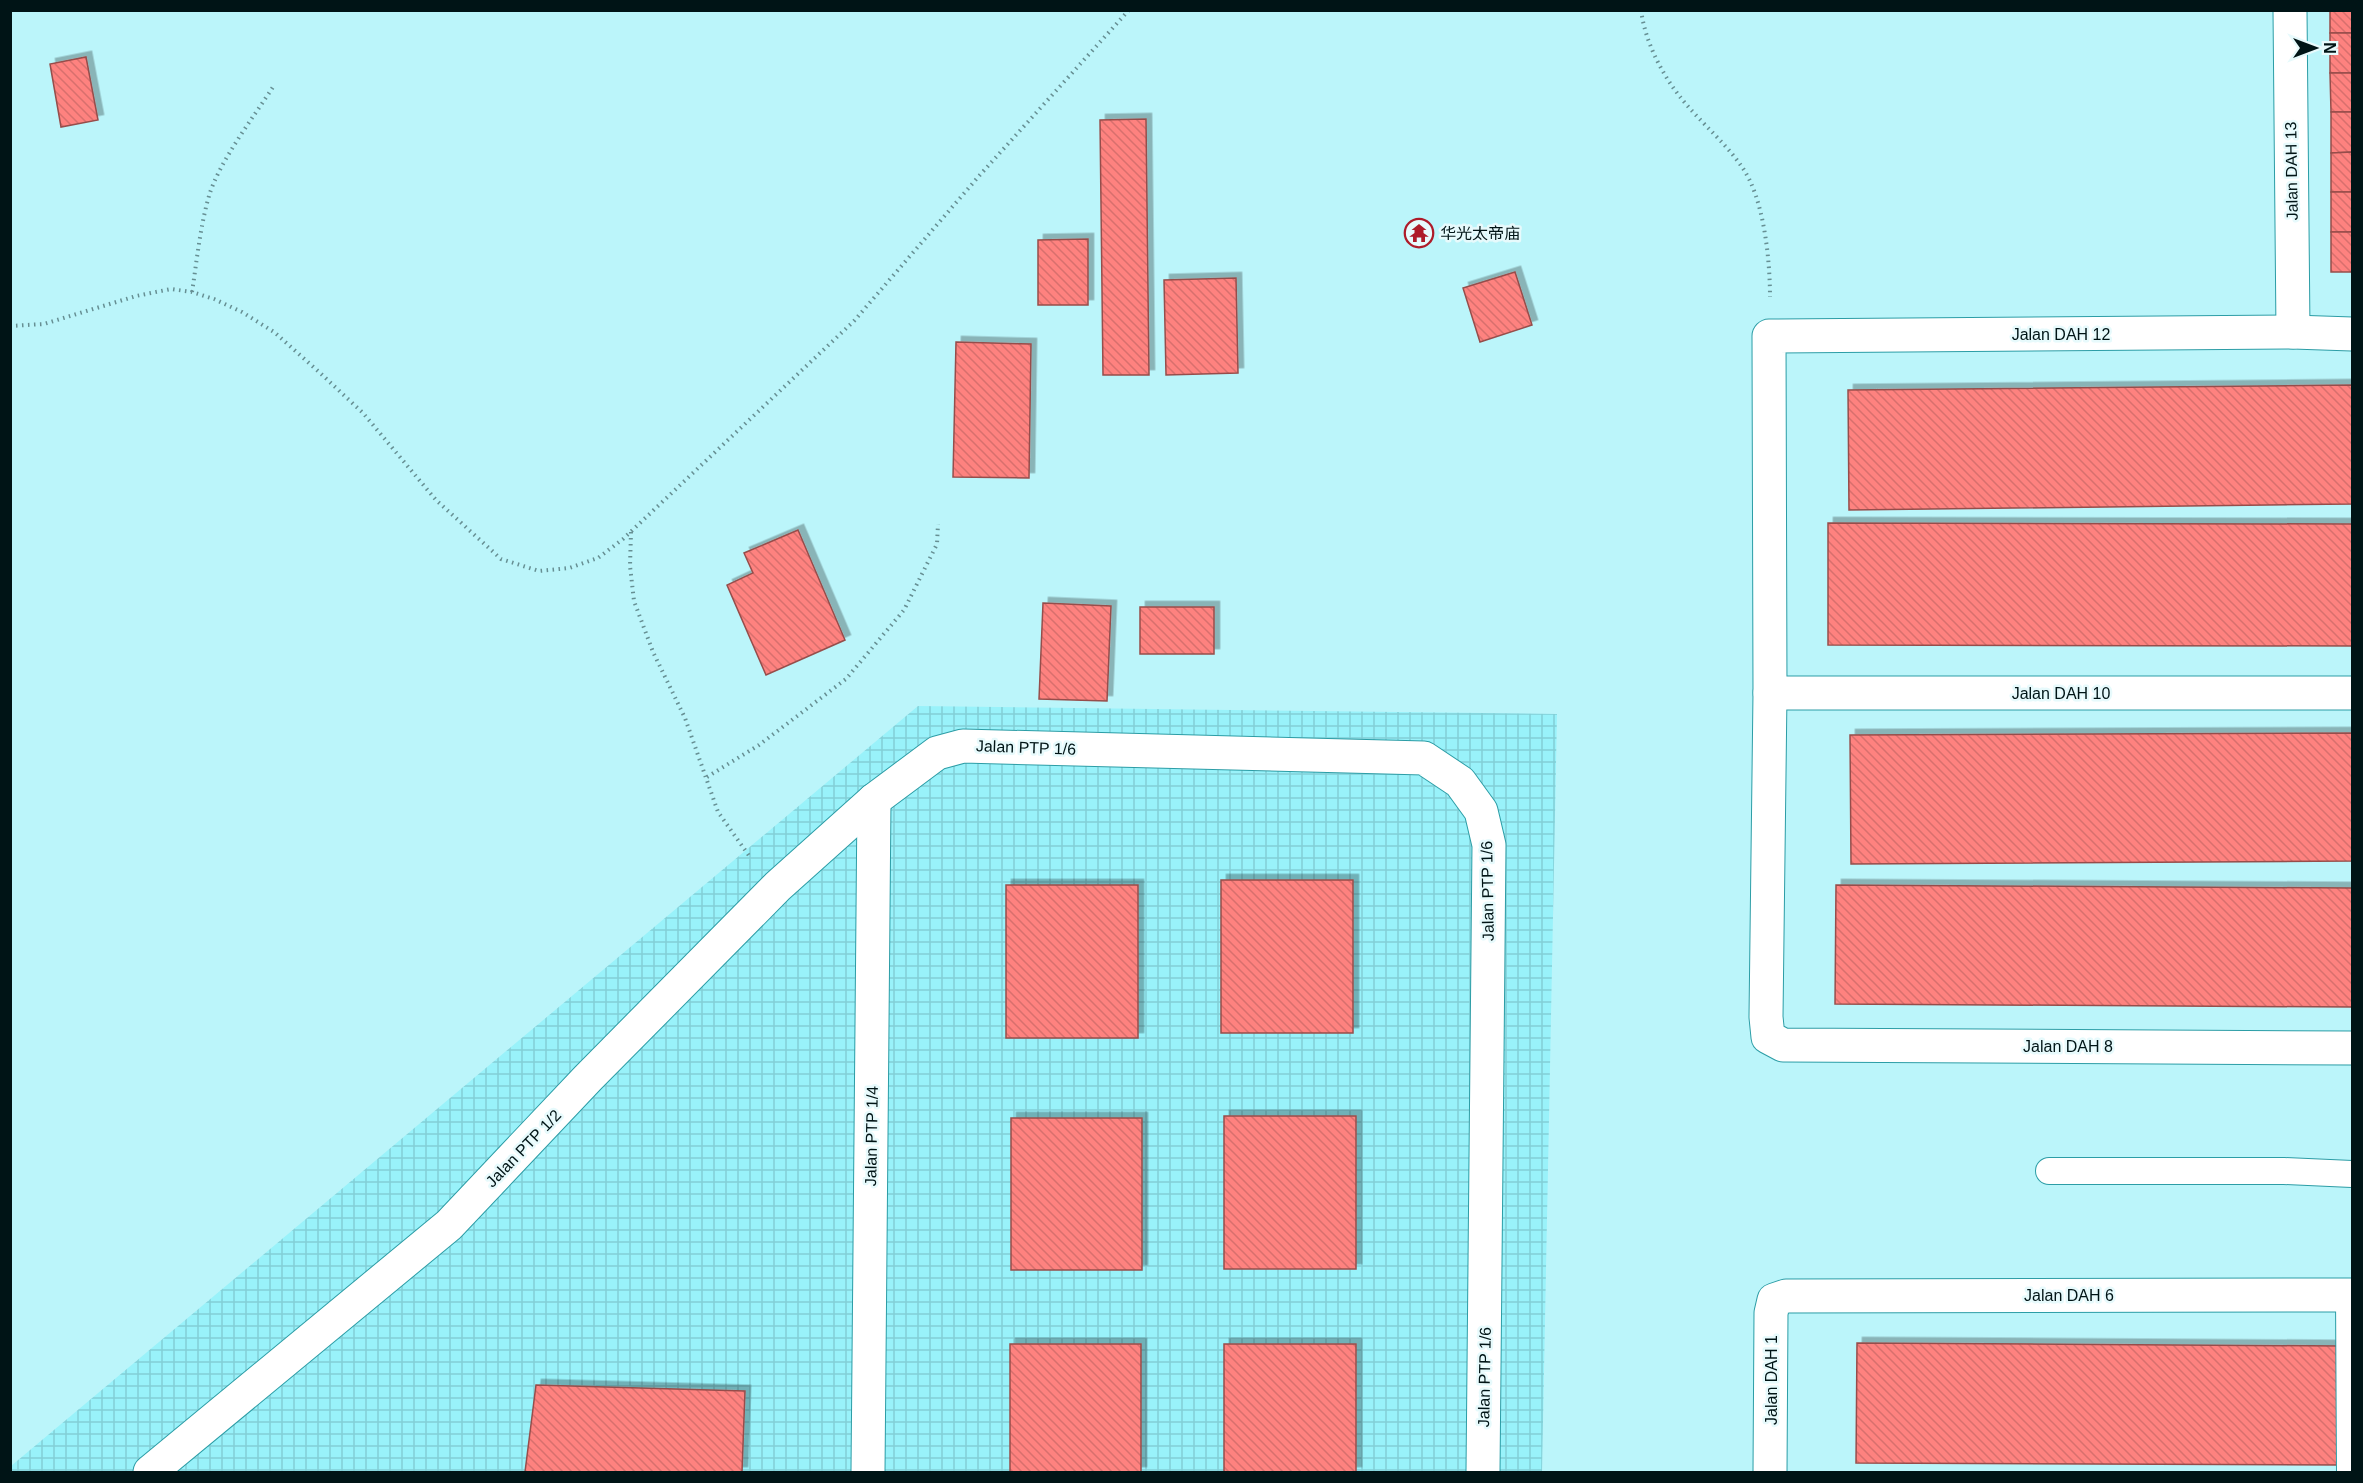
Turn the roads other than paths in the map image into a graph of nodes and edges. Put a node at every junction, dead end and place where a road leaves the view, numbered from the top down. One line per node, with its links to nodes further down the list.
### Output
1 (2290, 10): 2 (street, Jalan DAH 13)
2 (2293, 332): 3 (street, Jalan DAH 12); 4 (street, Jalan DAH 12)
3 (2352, 334)
4 (1770, 693): 5 (street, Jalan DAH 10); 7 (street, Jalan DAH 8)
5 (2352, 693)
6 (874, 800): 12 (street, Jalan PTP 1/2); 13 (street, Jalan PTP 1/4); 14 (street, Jalan PTP 1/6)
7 (2352, 1048)
8 (2049, 1171): 9 (lane)
9 (2352, 1174)
10 (2351, 1294): 11 (street, Jalan DAH 6); 16 (lane)
11 (1786, 1296): 15 (street, Jalan DAH 1)
12 (150, 1473)
13 (868, 1473)
14 (1483, 1473)
15 (1770, 1473)
16 (2350, 1473)

